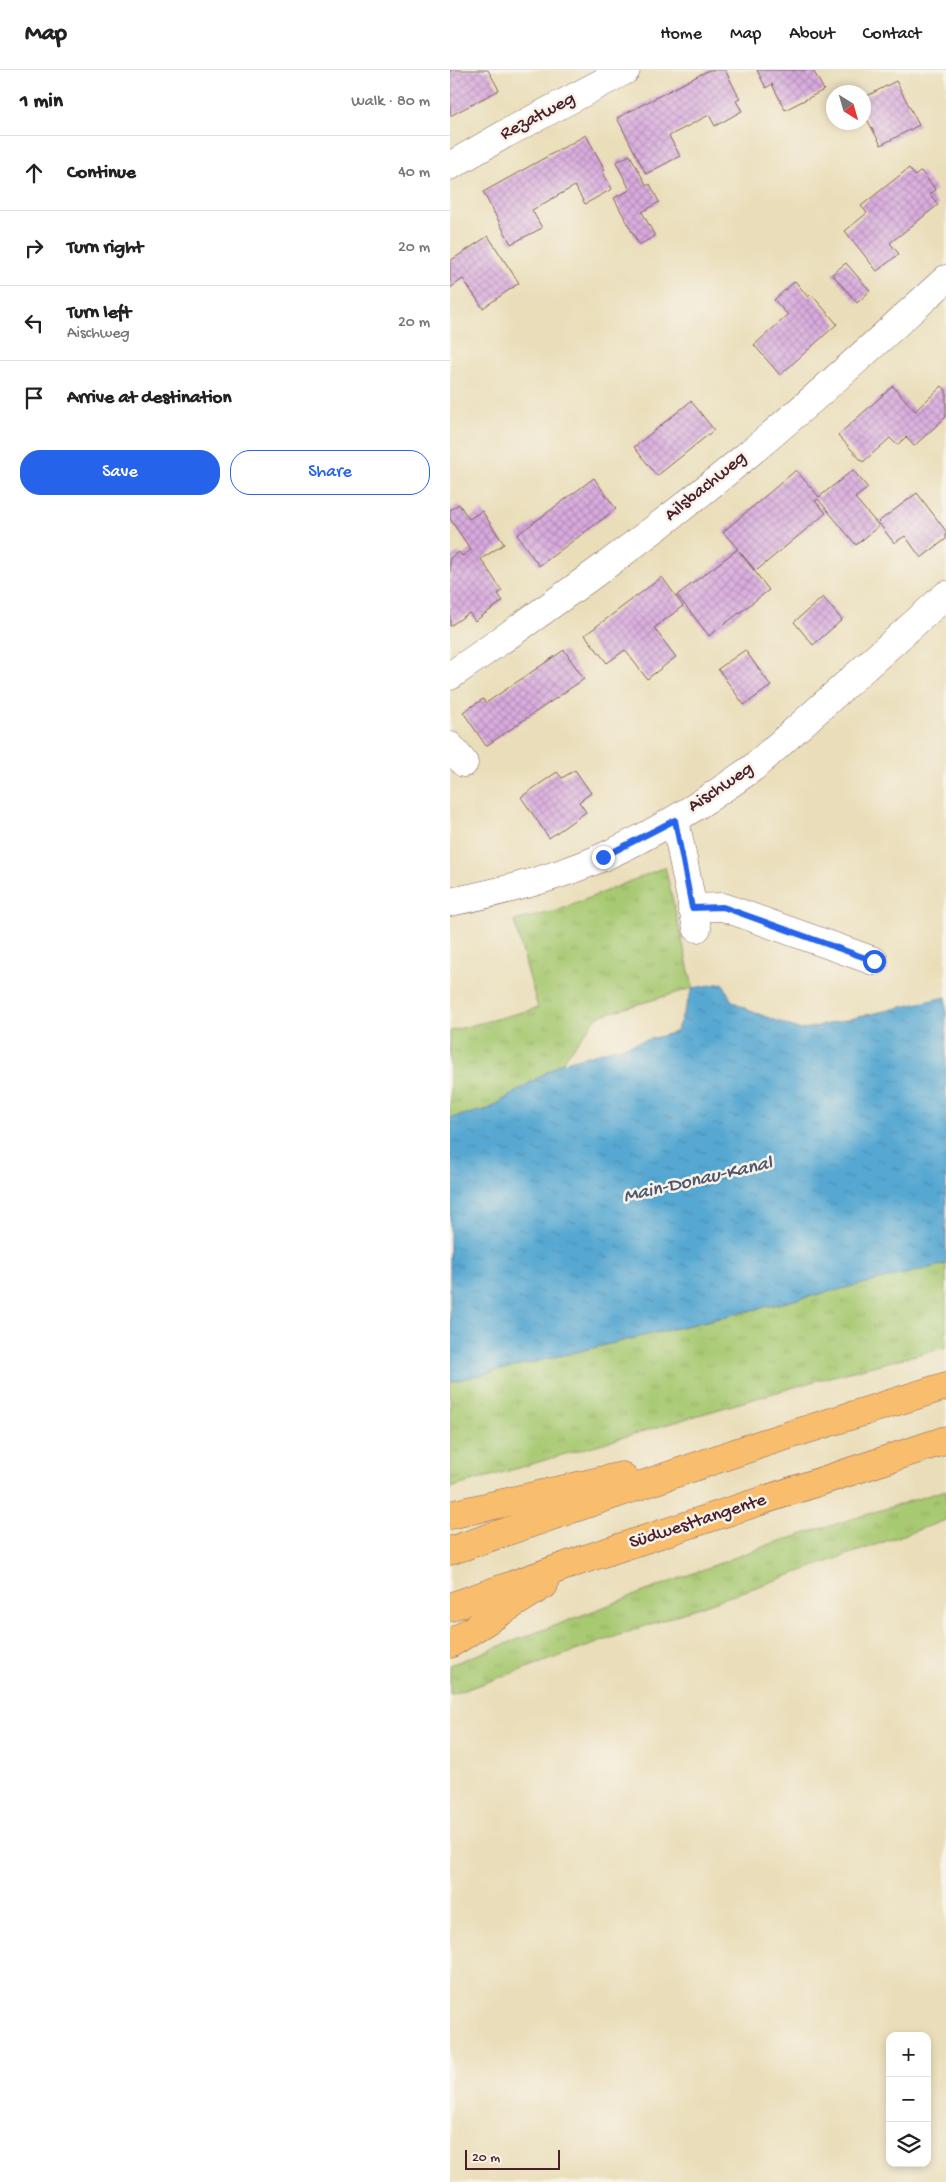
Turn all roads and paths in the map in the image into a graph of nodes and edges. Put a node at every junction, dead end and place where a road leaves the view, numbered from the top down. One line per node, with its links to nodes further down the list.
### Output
1 (626, 70): 2 (street, Rezatweg)
2 (450, 166)
3 (946, 279): 5 (street, Ailsbachweg)
4 (946, 596): 6 (street, Aischweg)
5 (450, 676)
6 (675, 820): 7 (street, Aischweg); 8 (street)
7 (450, 902)
8 (874, 961)
9 (946, 1386): 11 (highway)
10 (946, 1440): 14 (highway, Südwesttangente)
11 (764, 1443): 12 (highway); 13 (highway)
12 (450, 1515)
13 (450, 1551)
14 (585, 1559): 15 (highway, Südwesttangente); 16 (highway)
15 (450, 1606)
16 (450, 1644)

